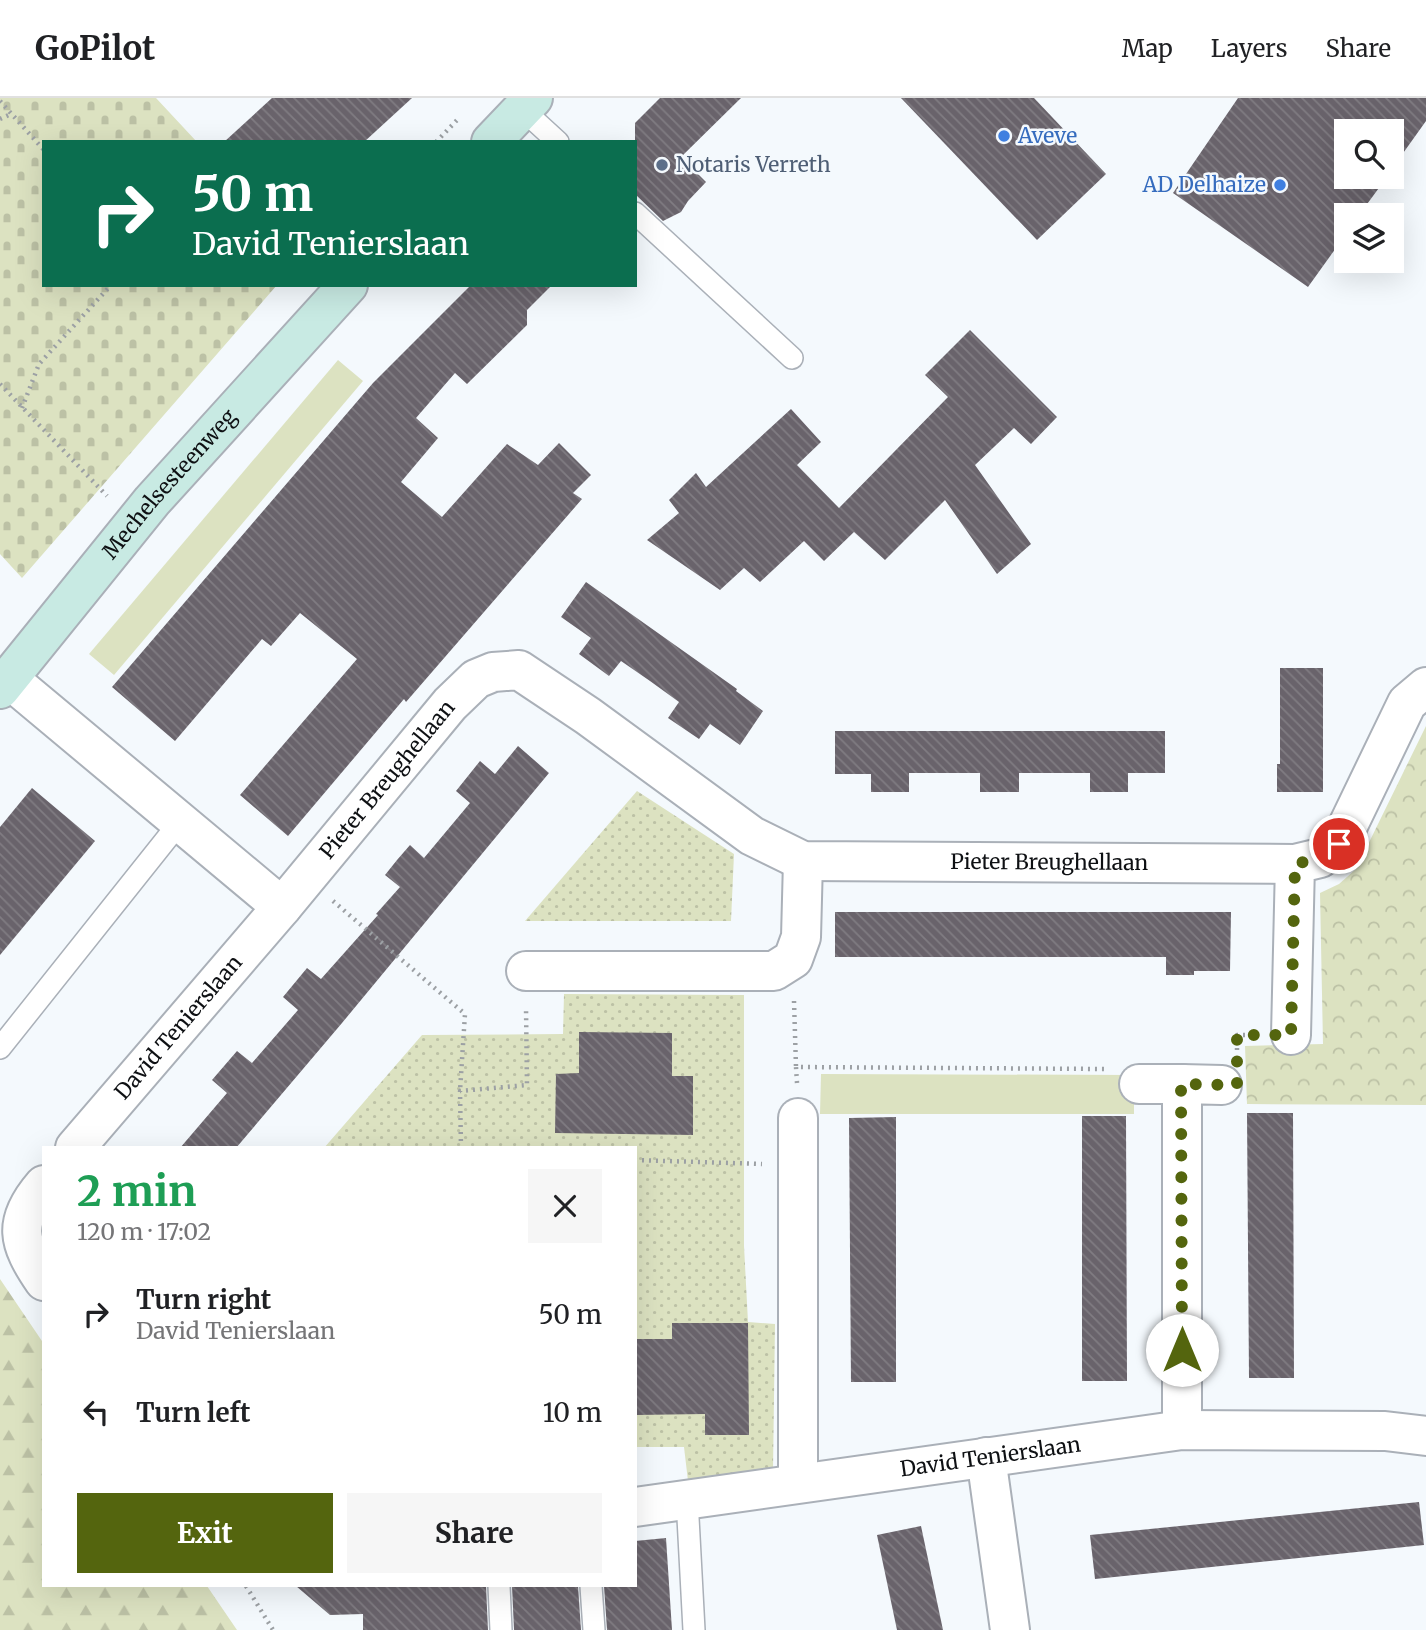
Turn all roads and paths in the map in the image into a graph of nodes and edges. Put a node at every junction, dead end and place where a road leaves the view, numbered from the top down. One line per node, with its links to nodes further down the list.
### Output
1 (0, 101): 3 (path)
2 (528, 104): 5 (street); 6 (lane)
3 (11, 114): 4 (path); 7 (path)
4 (0, 120)
5 (493, 140)
6 (556, 140)
7 (42, 147)
8 (637, 215): 11 (lane)
9 (109, 287): 13 (path)
10 (346, 287): 14 (street, Mechelsesteenweg)
11 (792, 358)
12 (0, 384): 13 (path)
13 (22, 408): 14 (path)
14 (134, 524): 15 (street, Mechelsesteenweg)
15 (4, 684): 17 (street)
16 (1426, 687): 19 (street, Pieter Breughellaan)
17 (180, 822): 21 (street); 25 (lane)
18 (803, 861): 19 (street, Pieter Breughellaan); 20 (street, Pieter Breughellaan); 22 (street)
19 (1295, 864): 24 (street)
20 (306, 878): 21 (street, Pieter Breughellaan); 30 (path)
21 (282, 907): 32 (street, David Tenierslaan)
22 (793, 959): 23 (street); 26 (path)
23 (526, 971): 30 (path)
24 (1291, 1035): 29 (path)
25 (0, 1048)
26 (796, 1067): 27 (path); 31 (path)
27 (1139, 1084): 28 (street)
28 (1181, 1084): 29 (street); 38 (street)
29 (1223, 1085)
30 (460, 1091): 33 (path)
31 (798, 1118): 35 (street)
32 (77, 1146)
33 (461, 1146)
34 (637, 1160): 35 (path)
35 (798, 1165): 41 (street)
36 (42, 1188): 37 (street)
37 (42, 1278)
38 (1182, 1430): 39 (street, David Tenierslaan); 40 (street, David Tenierslaan)
39 (1426, 1436)
40 (986, 1457): 41 (street, David Tenierslaan); 51 (street)
41 (798, 1483): 42 (street, David Tenierslaan)
42 (687, 1499): 43 (street, David Tenierslaan); 50 (lane)
43 (637, 1507)
44 (247, 1587): 47 (path)
45 (499, 1587): 48 (lane)
46 (592, 1587): 49 (lane)
47 (273, 1630)
48 (501, 1630)
49 (594, 1630)
50 (694, 1630)
51 (1010, 1630)

